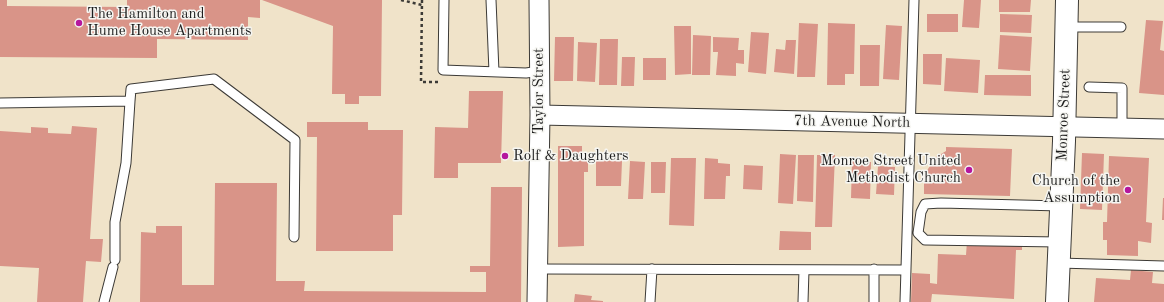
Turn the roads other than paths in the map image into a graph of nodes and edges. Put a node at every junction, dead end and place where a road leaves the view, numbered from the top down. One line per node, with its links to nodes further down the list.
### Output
1 (444, 0): 9 (lane)
2 (491, 0): 9 (lane)
3 (539, 0): 8 (street, Taylor Street)
4 (914, 0): 14 (lane)
5 (1067, 0): 6 (street, Monroe Street)
6 (1066, 26): 7 (lane); 15 (street, Monroe Street)
7 (1121, 27)
8 (540, 71): 9 (lane); 13 (street, Taylor Street)
9 (494, 72)
10 (1089, 87): 16 (lane)
11 (130, 100): 12 (lane); 19 (lane); 27 (lane)
12 (0, 103)
13 (540, 115): 14 (street, 7th Avenue North); 22 (street, Taylor Street)
14 (910, 123): 15 (street, 7th Avenue North); 26 (lane)
15 (1064, 126): 16 (street, 7th Avenue North); 18 (street, Monroe Street)
16 (1122, 128): 17 (street, 7th Avenue North)
17 (1164, 129)
18 (1061, 206): 20 (street, Monroe Street); 20 (lane)
19 (294, 237)
20 (1059, 253): 21 (lane); 33 (street, Monroe Street)
21 (1164, 266)
22 (537, 269): 23 (lane); 28 (street, Taylor Street)
23 (652, 269): 24 (lane); 29 (lane)
24 (804, 270): 25 (lane); 30 (lane)
25 (874, 270): 26 (lane); 31 (lane)
26 (906, 270): 32 (lane)
27 (104, 302)
28 (537, 302)
29 (650, 302)
30 (803, 302)
31 (874, 302)
32 (905, 302)
33 (1057, 302)

